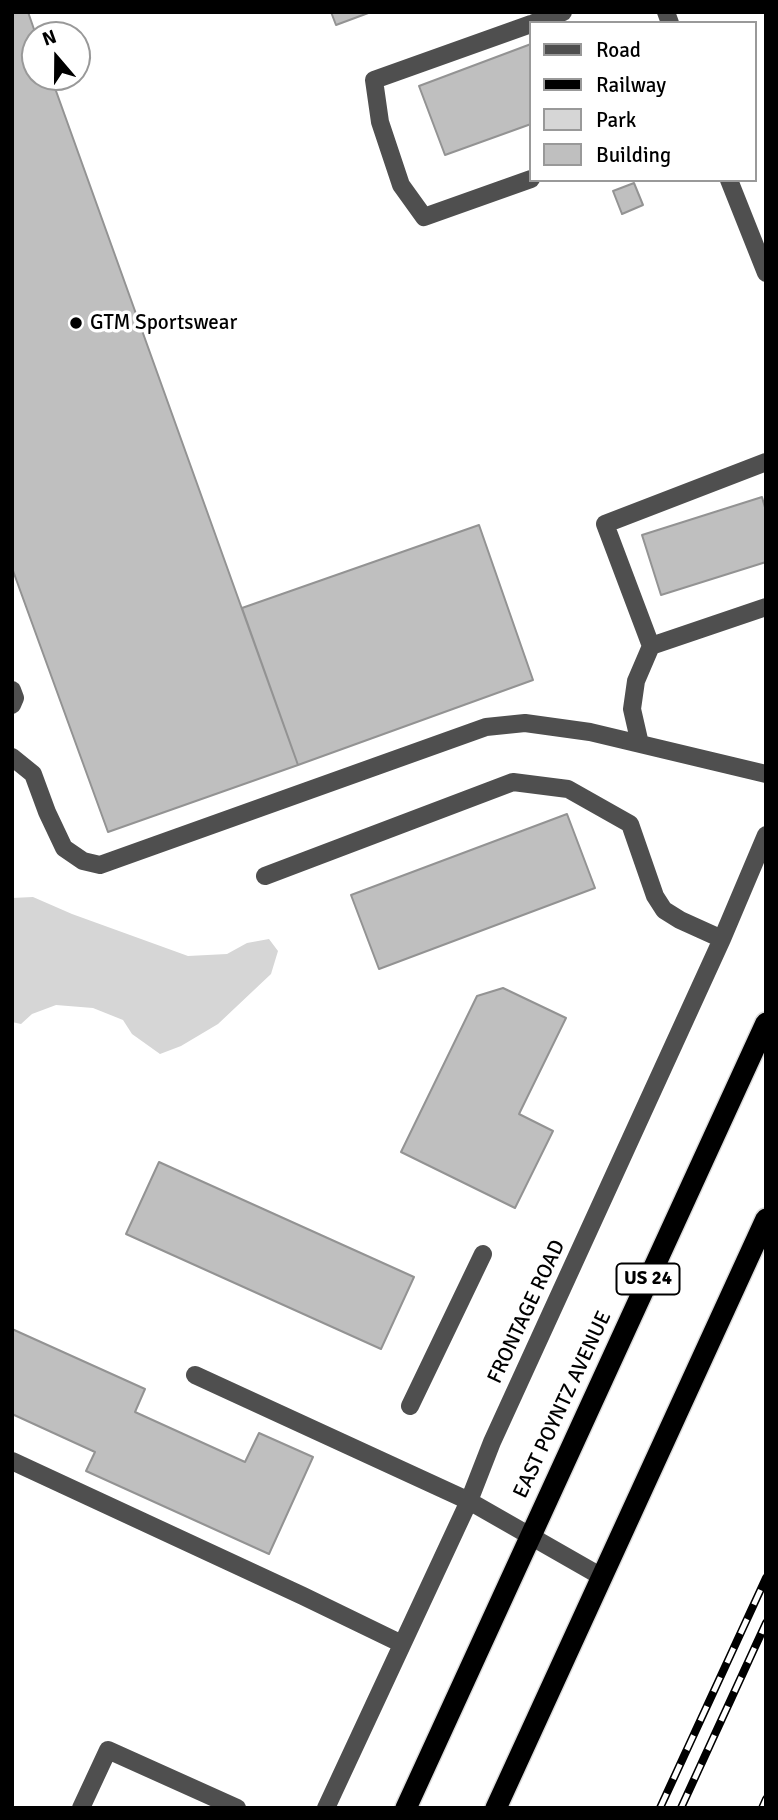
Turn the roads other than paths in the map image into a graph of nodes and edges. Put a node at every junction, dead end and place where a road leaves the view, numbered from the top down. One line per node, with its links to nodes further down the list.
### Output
1 (563, 12): 2 (street)
2 (538, 21)
3 (530, 24): 4 (street)
4 (530, 179)
5 (730, 182): 6 (street)
6 (766, 274)
7 (766, 462): 9 (street)
8 (766, 607): 9 (street)
9 (651, 646): 12 (street)
10 (12, 690): 11 (street)
11 (12, 705)
12 (640, 744): 13 (street); 14 (street)
13 (12, 757)
14 (766, 774)
15 (766, 835): 17 (street, FRONTAGE ROAD)
16 (265, 876): 17 (street)
17 (722, 939): 24 (street, FRONTAGE ROAD)
18 (766, 1023): 25 (highway, EAST POYNTZ AVENUE / US 24)
19 (766, 1219): 26 (highway)
20 (483, 1254): 22 (street)
21 (195, 1375): 24 (street)
22 (410, 1406)
23 (12, 1461): 27 (street)
24 (469, 1501): 25 (street); 27 (street, FRONTAGE ROAD)
25 (531, 1535): 26 (street); 31 (highway, EAST POYNTZ AVENUE / US 24)
26 (602, 1577): 32 (highway)
27 (402, 1644): 30 (street, FRONTAGE ROAD)
28 (81, 1808): 29 (street)
29 (237, 1808)
30 (326, 1808)
31 (406, 1808)
32 (496, 1808)

